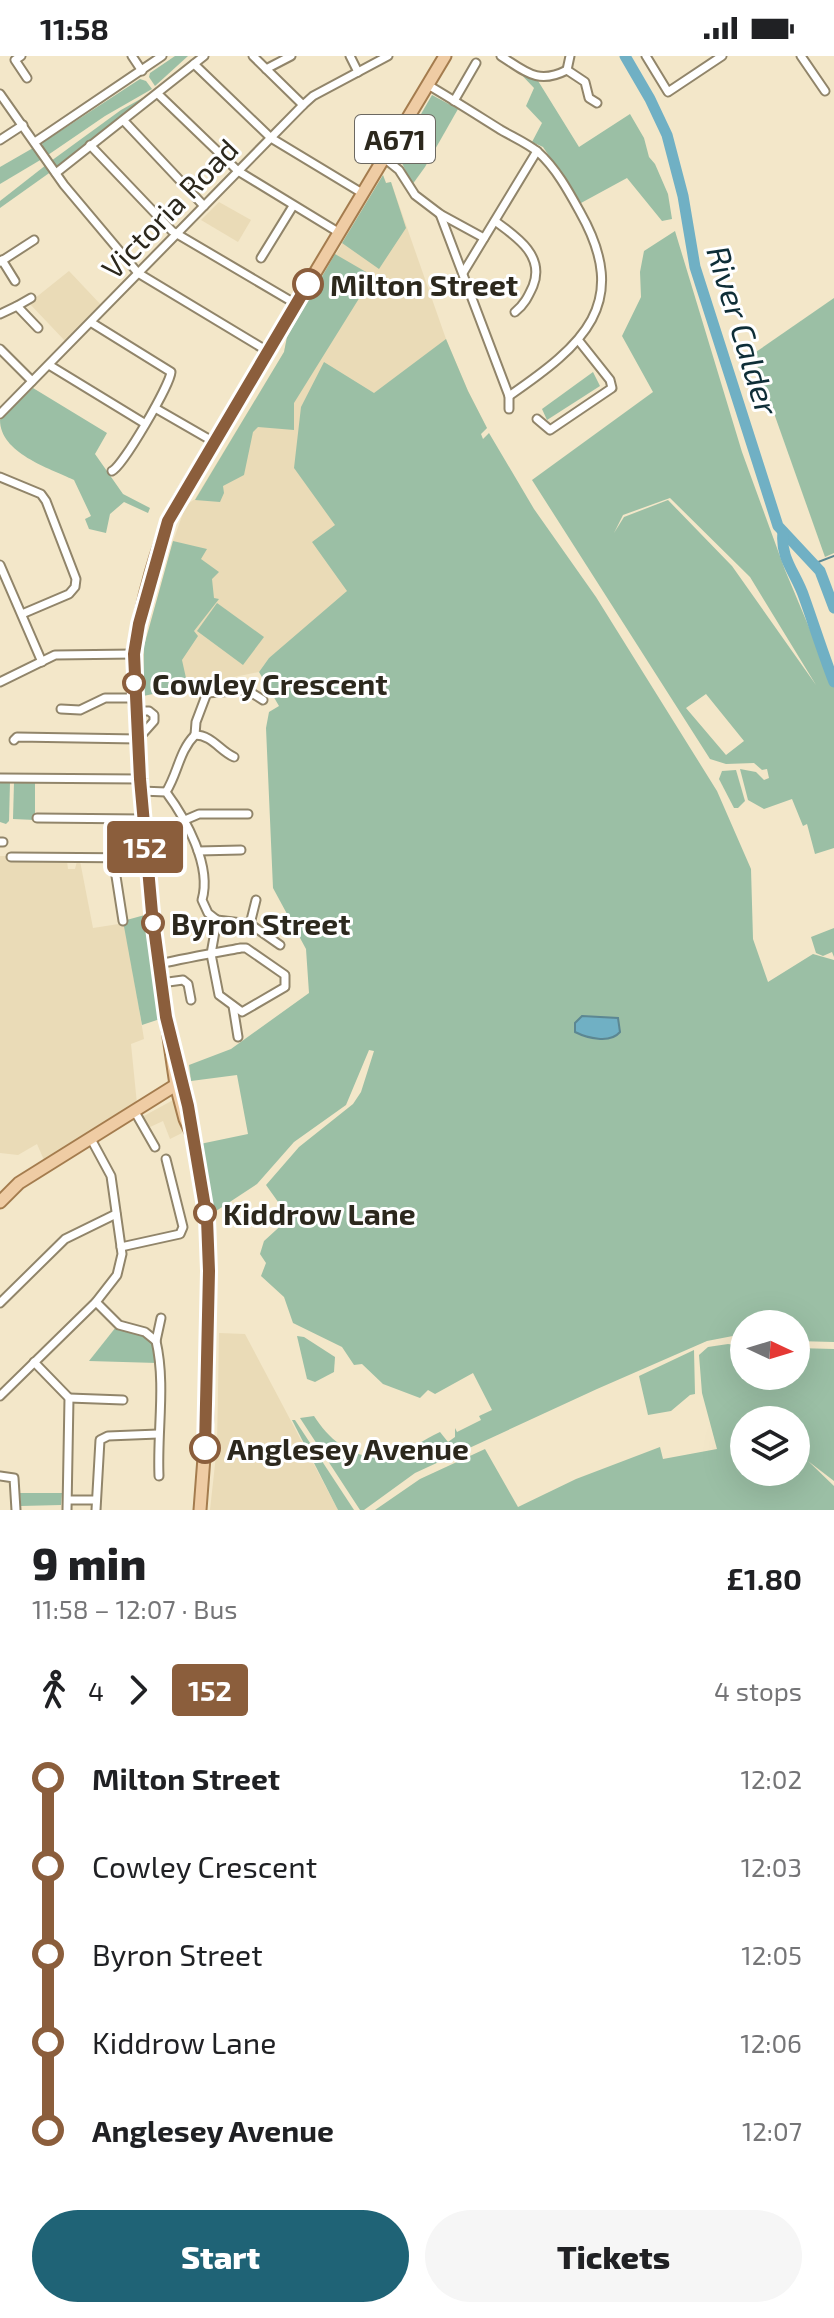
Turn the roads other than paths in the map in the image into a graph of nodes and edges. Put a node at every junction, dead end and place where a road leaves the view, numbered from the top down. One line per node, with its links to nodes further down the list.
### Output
1 (132, 56): 19 (street)
2 (162, 56): 19 (street)
3 (204, 56): 16 (street)
4 (253, 56): 17 (street)
5 (291, 56): 17 (street)
6 (350, 56): 20 (street)
7 (388, 56): 20 (street, Victoria Road)
8 (445, 56): 22 (main road, A671)
9 (501, 56): 18 (street)
10 (570, 56): 18 (street)
11 (646, 56): 12 (street)
12 (722, 56)
13 (801, 56): 23 (street)
14 (16, 57): 21 (street)
15 (476, 63): 26 (street)
16 (194, 64): 25 (street); 31 (street)
17 (266, 69): 28 (street)
18 (567, 70): 27 (street)
19 (142, 71): 33 (street)
20 (358, 72): 28 (street, Victoria Road)
21 (27, 78)
22 (428, 85): 26 (street); 36 (main road, A671)
23 (825, 91)
24 (0, 94): 30 (street)
25 (158, 94): 29 (street); 37 (street)
26 (454, 101): 35 (street)
27 (597, 103)
28 (303, 105): 31 (street, Victoria Road)
29 (124, 121): 34 (street); 40 (street)
30 (23, 125): 32 (street); 33 (street)
31 (271, 138): 37 (street, Victoria Road); 39 (street)
32 (0, 140)
33 (35, 142): 38 (street)
34 (90, 145): 38 (street); 45 (street)
35 (537, 151): 43 (street); 60 (street)
36 (384, 158): 39 (main road, A671); 42 (street)
37 (238, 171): 40 (street, Victoria Road); 41 (street)
38 (56, 173): 50 (street)
39 (362, 193): 44 (main road, A671)
40 (204, 206): 45 (street, Victoria Road)
41 (293, 206): 44 (street); 48 (street)
42 (440, 214): 46 (street); 51 (street)
43 (495, 221): 46 (street); 56 (street)
44 (338, 232): 54 (main road, A671)
45 (177, 234): 50 (street, Victoria Road); 54 (street)
46 (484, 238): 51 (street)
47 (34, 240): 49 (street)
48 (261, 258)
49 (1, 261): 52 (street)
50 (138, 273): 58 (street, Victoria Road); 62 (street)
51 (463, 273): 65 (street)
52 (15, 281)
53 (31, 298): 55 (street)
54 (296, 304): 62 (main road, A671)
55 (17, 306): 57 (street); 59 (street)
56 (515, 312)
57 (0, 314)
58 (92, 323): 63 (street, Victoria Road); 66 (street)
59 (38, 328)
60 (579, 341): 65 (street); 69 (street)
61 (0, 349): 64 (street)
62 (269, 352): 71 (main road, A671)
63 (49, 365): 64 (street, Victoria Road); 70 (street)
64 (32, 381): 68 (street, Victoria Road)
65 (509, 396): 67 (street)
66 (155, 408): 70 (street); 71 (street)
67 (509, 409)
68 (0, 414)
69 (537, 419)
70 (144, 423): 72 (street)
71 (214, 442): 76 (main road, A671)
72 (112, 471)
73 (0, 477): 75 (street)
74 (0, 565): 75 (street)
75 (22, 614): 77 (street)
76 (134, 654): 77 (street); 79 (main road, A671)
77 (42, 662): 78 (street)
78 (0, 682)
79 (134, 698): 81 (street); 82 (main road, A671)
80 (263, 700): 83 (street)
81 (61, 709)
82 (136, 711): 84 (main road, A671); 84 (street)
83 (195, 735): 86 (street); 89 (street)
84 (138, 739): 85 (street); 88 (main road, A671)
85 (14, 740)
86 (234, 757)
87 (0, 778): 88 (street)
88 (140, 785): 89 (street); 92 (main road, A671)
89 (166, 792): 93 (street)
90 (248, 814): 93 (street)
91 (37, 818): 92 (street)
92 (143, 819): 98 (main road, A671)
93 (185, 820): 95 (street)
94 (241, 850): 95 (street)
95 (198, 851): 100 (street)
96 (11, 857): 97 (street)
97 (113, 857): 98 (street); 101 (street)
98 (146, 858): 105 (main road, A671)
99 (256, 900): 102 (street)
100 (217, 920): 102 (street); 104 (street)
101 (123, 921)
102 (250, 924): 103 (street)
103 (280, 945)
104 (211, 954): 105 (street); 108 (street); 108 (street)
105 (159, 964): 106 (main road, A671)
106 (161, 983): 107 (street); 110 (main road, A671)
107 (191, 1000)
108 (233, 1006): 109 (street)
109 (238, 1037)
110 (180, 1083): 111 (main road); 134 (main road, A671)
111 (135, 1112): 112 (main road); 113 (street)
112 (91, 1139): 115 (main road); 116 (street)
113 (155, 1147)
114 (166, 1159): 117 (street)
115 (0, 1202)
116 (116, 1214): 117 (street); 119 (street)
117 (121, 1247): 118 (street)
118 (96, 1302): 121 (street); 122 (street)
119 (0, 1303)
120 (161, 1318): 121 (street)
121 (156, 1341): 126 (street)
122 (34, 1362): 123 (street); 124 (street)
123 (0, 1396)
124 (69, 1398): 125 (street); 129 (street)
125 (123, 1400)
126 (158, 1434): 128 (street); 130 (street)
127 (0, 1476): 131 (street)
128 (159, 1476)
129 (68, 1500): 130 (street); 132 (street)
130 (96, 1500): 133 (street)
131 (16, 1510)
132 (67, 1510)
133 (96, 1510)
134 (200, 1510)

